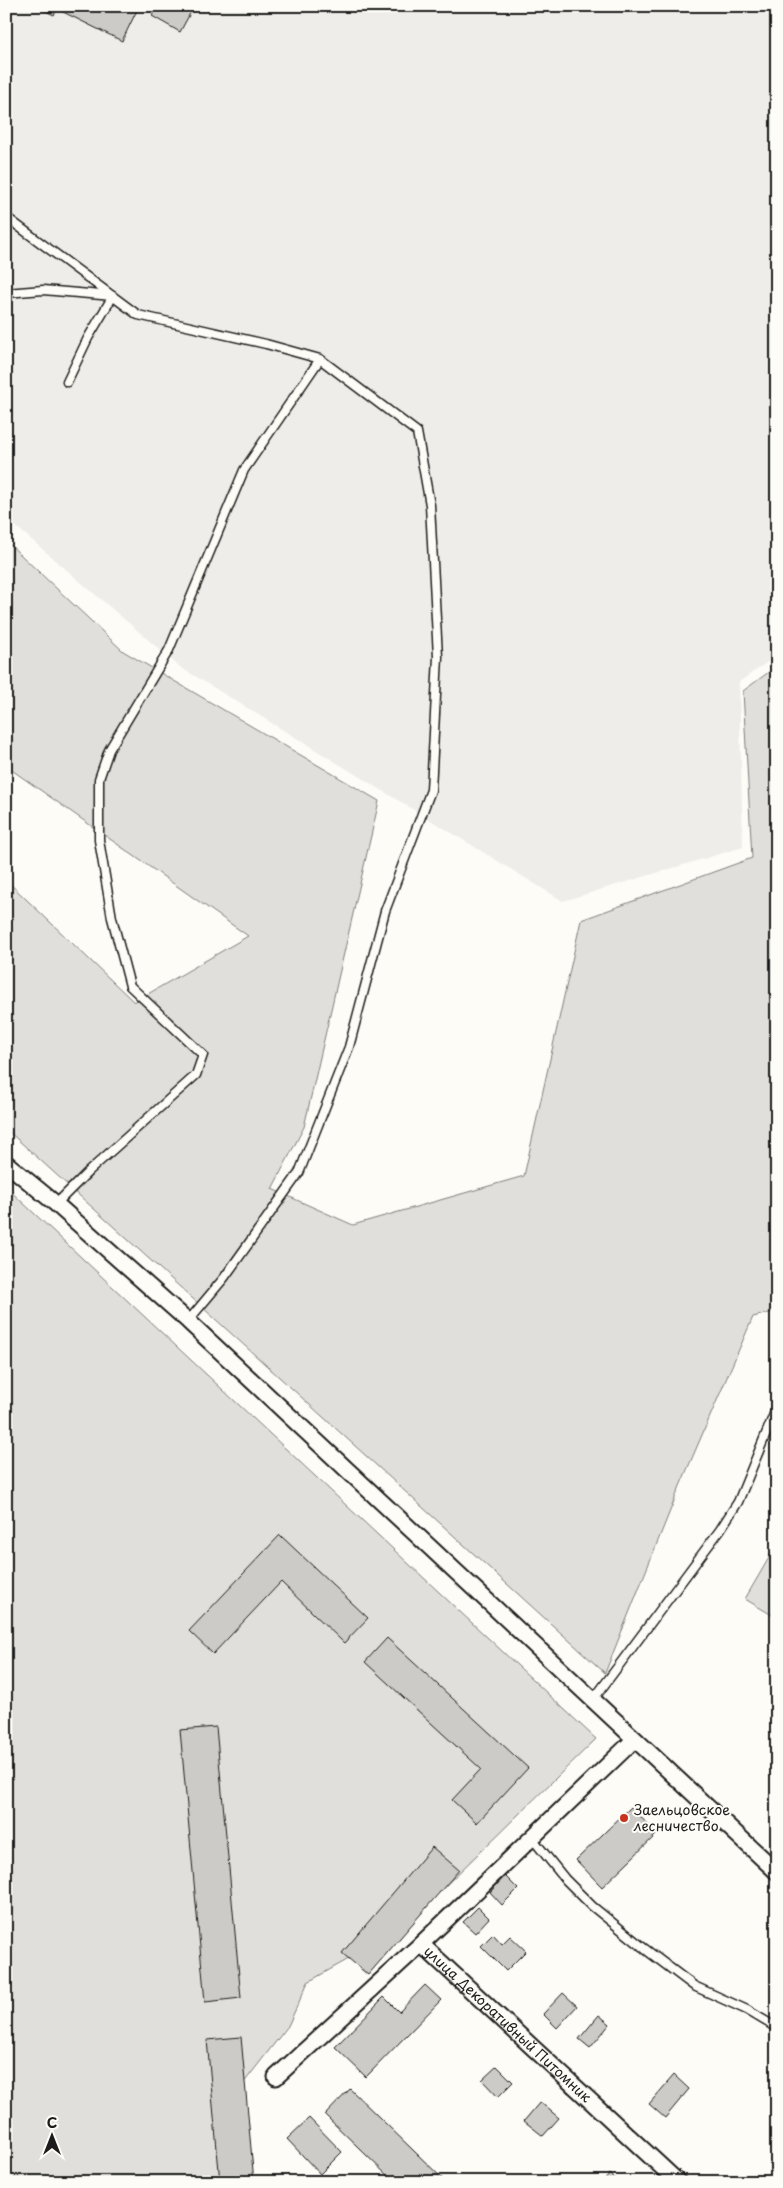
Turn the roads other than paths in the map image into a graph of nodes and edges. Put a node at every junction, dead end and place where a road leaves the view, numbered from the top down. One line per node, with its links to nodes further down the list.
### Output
1 (6, 216): 3 (lane)
2 (6, 293): 3 (lane)
3 (113, 296): 4 (lane); 5 (lane)
4 (320, 359): 7 (lane); 8 (lane)
5 (67, 382)
6 (6, 1163): 7 (street)
7 (56, 1204): 8 (street)
8 (188, 1321): 10 (street)
9 (777, 1407): 10 (lane)
10 (593, 1700): 11 (street)
11 (634, 1740): 12 (street, улица Декоративный Питомник); 13 (street)
12 (532, 1838): 14 (street, улица Декоративный Питомник); 15 (lane)
13 (777, 1872)
14 (421, 1944): 16 (street); 17 (street, улица Декоративный Питомник)
15 (777, 2028)
16 (276, 2077)
17 (678, 2182)

